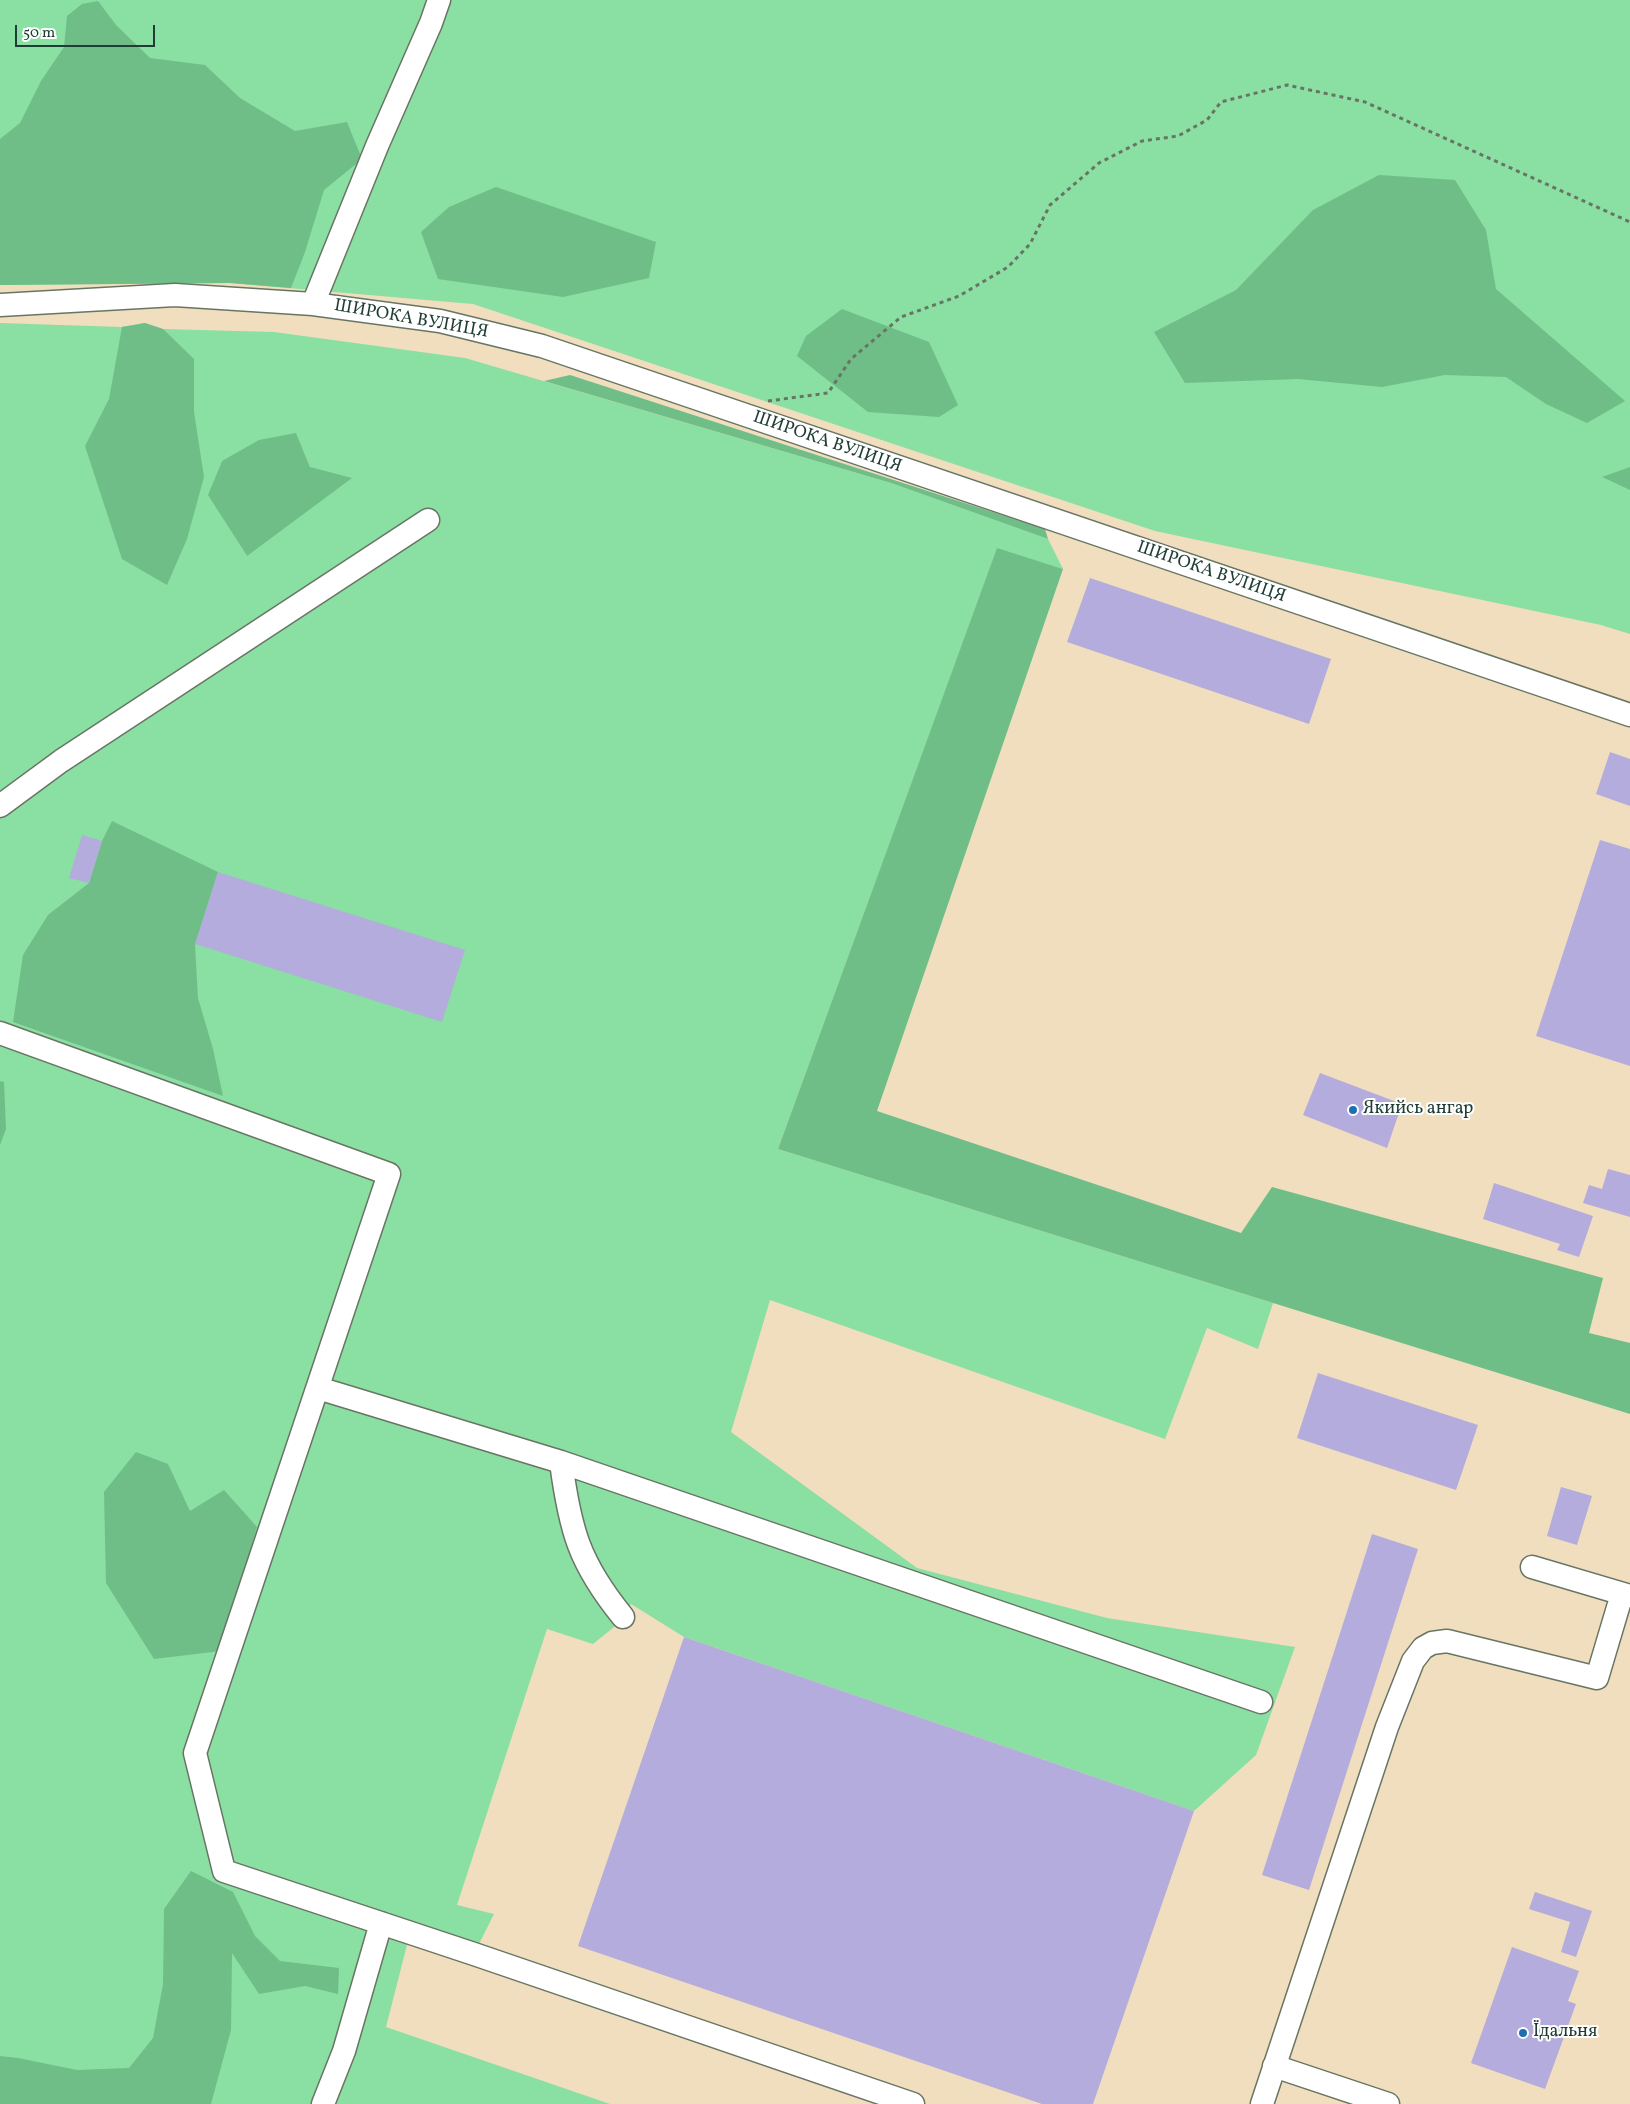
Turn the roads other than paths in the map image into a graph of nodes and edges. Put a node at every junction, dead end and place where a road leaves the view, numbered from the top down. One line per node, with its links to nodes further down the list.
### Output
1 (439, 0): 2 (street)
2 (313, 304): 3 (street, ШИРОКА ВУЛИЦЯ); 5 (street, ШИРОКА ВУЛИЦЯ)
3 (0, 305)
4 (428, 520): 6 (street)
5 (1630, 715)
6 (0, 806)
7 (0, 1033): 8 (street)
8 (318, 1388): 9 (street); 14 (street)
9 (561, 1462): 12 (street); 13 (street)
10 (1532, 1567): 11 (street)
11 (1626, 1595): 15 (street)
12 (623, 1617)
13 (1261, 1702)
14 (381, 1923): 16 (street); 17 (street)
15 (1274, 2066): 18 (street); 19 (street)
16 (323, 2104)
17 (913, 2104)
18 (1262, 2104)
19 (1388, 2104)

